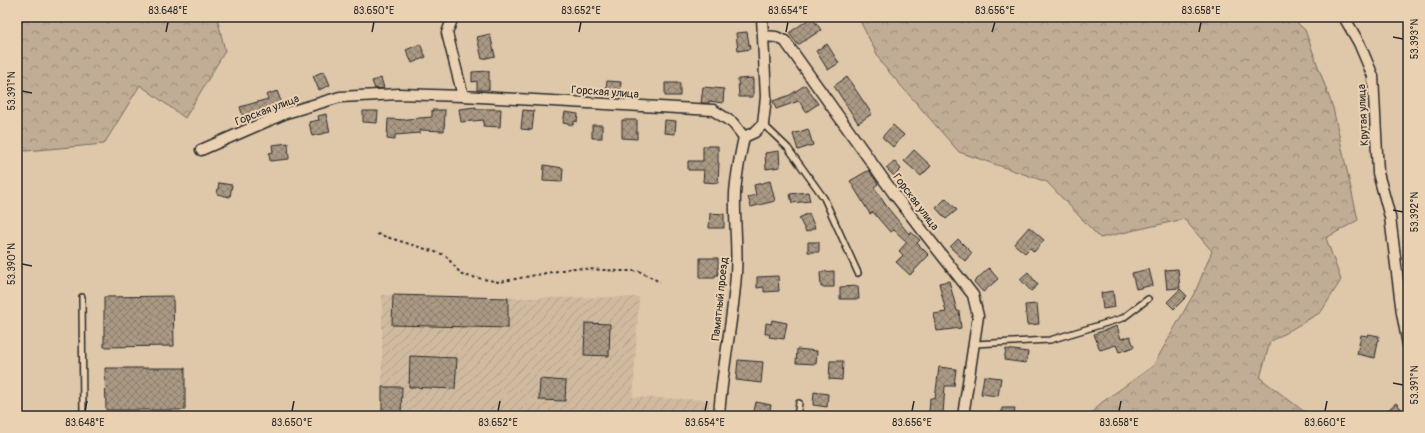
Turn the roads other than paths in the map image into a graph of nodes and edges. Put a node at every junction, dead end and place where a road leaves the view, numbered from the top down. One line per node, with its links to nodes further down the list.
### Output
1 (452, 17): 5 (street)
2 (762, 17): 4 (street)
3 (1344, 17): 13 (street, Крутая улица)
4 (764, 36): 6 (street); 12 (street, Горская улица)
5 (463, 96): 7 (street, Горская улица); 8 (street, Горская улица)
6 (763, 124): 7 (street); 9 (lane)
7 (744, 137): 16 (street, Памятный проезд)
8 (201, 150)
9 (858, 273)
10 (82, 297): 15 (lane)
11 (1148, 299): 12 (lane)
12 (974, 344): 18 (street, Горская улица)
13 (1408, 345)
14 (800, 403): 17 (lane)
15 (83, 416)
16 (719, 416)
17 (797, 416)
18 (962, 416)

